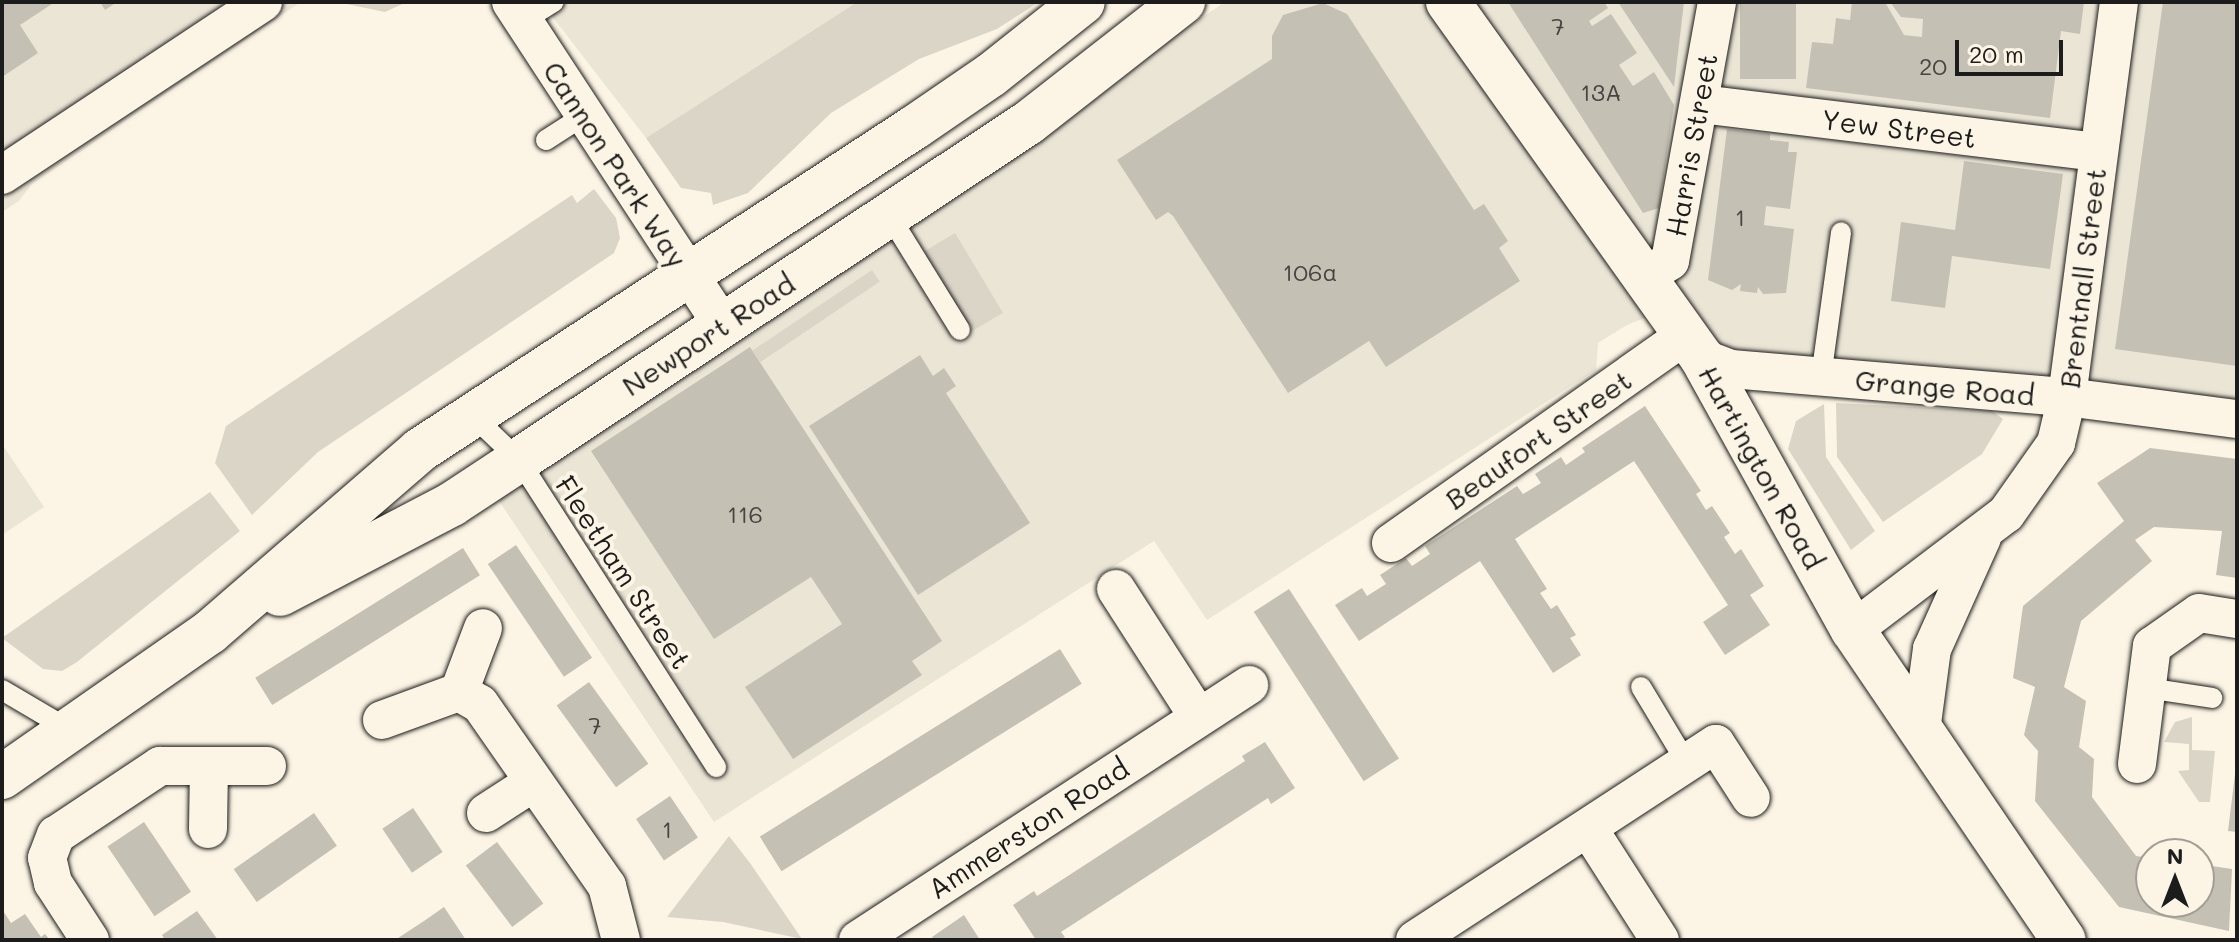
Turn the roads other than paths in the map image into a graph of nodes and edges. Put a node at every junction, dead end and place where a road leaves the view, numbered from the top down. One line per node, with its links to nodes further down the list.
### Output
1 (263, 2): 12 (street)
2 (1083, 2): 15 (main road, Newport Road)
3 (1183, 2): 13 (main road, Newport Road)
4 (1448, 2): 16 (main road, Hartington Road)
5 (1717, 2): 8 (street, Harris Street)
6 (2119, 2): 11 (street, Brentnall Street)
7 (529, 8): 9 (street, Cannon Park Way)
8 (1700, 104): 11 (street, Yew Street); 16 (street, Harris Street)
9 (585, 115): 10 (lane); 15 (street, Cannon Park Way)
10 (546, 140)
11 (2098, 152): 21 (street, Brentnall Street)
12 (2, 175)
13 (889, 215): 17 (main road, Newport Road); 18 (lane)
14 (1841, 232): 20 (lane)
15 (689, 275): 17 (street, Cannon Park Way); 22 (main road, Newport Road)
16 (1646, 276): 19 (main road, Hartington Road)
17 (722, 325): 24 (main road, Newport Road)
18 (960, 330)
19 (1693, 347): 20 (street, Grange Road); 26 (street, Beaufort Street); 30 (main road, Hartington Road)
20 (1821, 377): 21 (street, Grange Road)
21 (2067, 397): 23 (street, Grange Road); 25 (street, Brentnall Street)
22 (473, 416): 24 (lane, Fleetham Street); 31 (main road, Newport Road)
23 (2237, 419)
24 (519, 460): 31 (main road, Newport Road); 46 (lane, Fleetham Street)
25 (1987, 529): 30 (street, Brentnall Street); 41 (street, Brentnall Street)
26 (1391, 543)
27 (1116, 589): 38 (street)
28 (2237, 619): 34 (street)
29 (483, 628): 36 (street)
30 (1853, 630): 41 (main road, Hartington Road)
31 (210, 632): 40 (main road, Newport Road)
32 (1249, 685): 38 (street, Ammerston Road)
33 (1641, 687): 42 (lane)
34 (2147, 688): 37 (lane); 43 (street)
35 (2, 690): 40 (lane)
36 (459, 692): 39 (street); 48 (street)
37 (2212, 698)
38 (1198, 716): 55 (street, Ammerston Road)
39 (382, 720)
40 (70, 730): 47 (main road, Newport Road)
41 (1921, 731): 58 (main road, Hartington Road)
42 (1686, 762): 49 (street); 51 (street)
43 (2137, 764)
44 (267, 766): 45 (street)
45 (209, 767): 52 (street); 53 (street)
46 (716, 767)
47 (2, 777)
48 (534, 782): 50 (street); 54 (street)
49 (1751, 798)
50 (486, 813)
51 (1588, 828): 56 (street); 57 (street)
52 (208, 829)
53 (90, 940)
54 (621, 940)
55 (858, 940)
56 (1415, 940)
57 (1660, 940)
58 (2064, 940)

